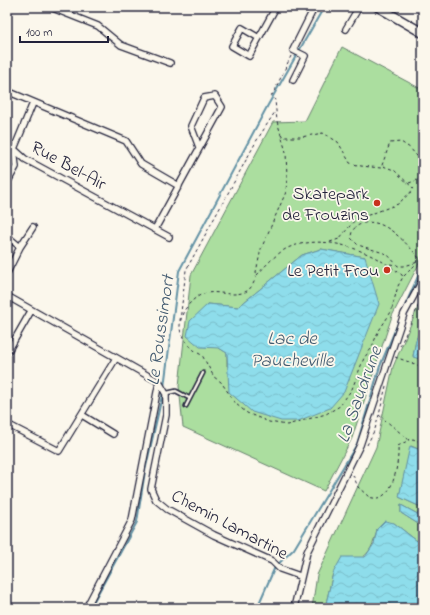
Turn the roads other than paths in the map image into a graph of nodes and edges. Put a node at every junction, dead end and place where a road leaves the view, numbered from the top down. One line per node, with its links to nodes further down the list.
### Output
1 (50, 7): 9 (street)
2 (276, 7): 8 (street)
3 (314, 7): 10 (street)
4 (359, 7): 6 (street)
5 (378, 7): 7 (main road)
6 (346, 29)
7 (423, 33)
8 (259, 38): 8 (street)
9 (170, 63)
10 (293, 80)
11 (7, 91): 12 (street)
12 (33, 103): 14 (street, Rue Bel-Air); 16 (street)
13 (199, 147): 13 (street); 16 (street)
14 (14, 149): 15 (street); 18 (street, Rue Bel-Air)
15 (7, 183)
16 (179, 186): 18 (street)
17 (33, 227): 21 (street)
18 (155, 229): 20 (street, Rue Bel-Air)
19 (7, 236): 21 (street)
20 (169, 237)
21 (20, 247): 22 (street)
22 (7, 273)
23 (423, 278): 36 (street)
24 (7, 296): 25 (street)
25 (31, 311): 26 (street); 27 (street)
26 (7, 353)
27 (116, 358): 29 (street); 33 (street)
28 (203, 373): 31 (lane)
29 (159, 382): 30 (street); 37 (street)
30 (166, 394): 31 (lane); 36 (street, Chemin Lamartine)
31 (189, 398): 32 (lane)
32 (186, 406)
33 (82, 415): 34 (street); 35 (street)
34 (7, 424)
35 (113, 434)
36 (300, 576): 38 (street)
37 (86, 608)
38 (294, 608)

